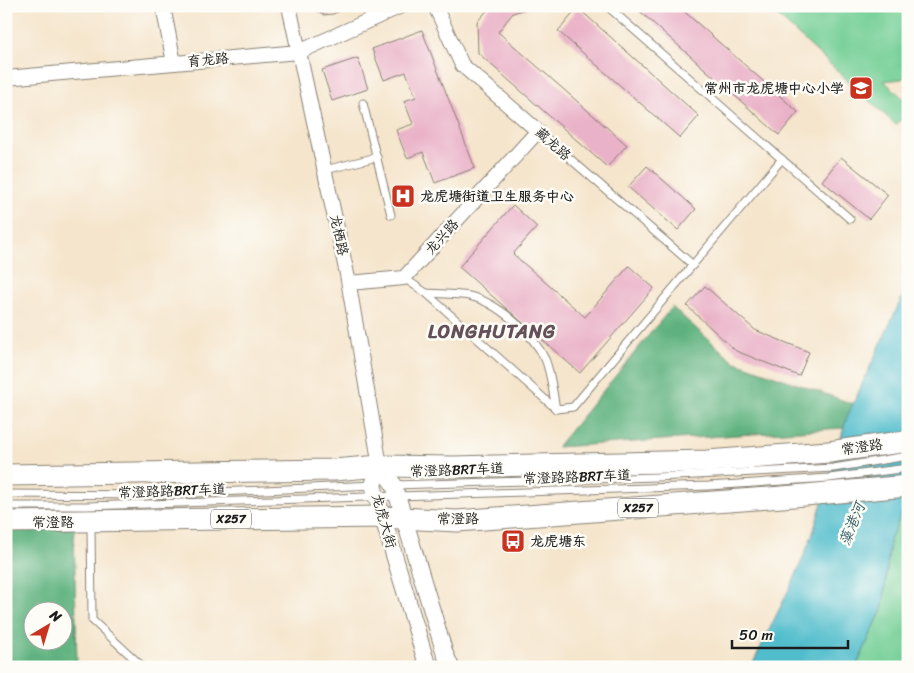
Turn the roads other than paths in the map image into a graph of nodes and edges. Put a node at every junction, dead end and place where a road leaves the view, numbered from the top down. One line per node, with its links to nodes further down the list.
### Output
1 (163, 6): 7 (street)
2 (290, 6): 6 (street, 龙栖路)
3 (400, 6): 6 (street, 育龙路)
4 (435, 6): 10 (street, 藏龙路)
5 (607, 6): 12 (lane)
6 (299, 52): 7 (street, 育龙路); 13 (street, 龙栖路)
7 (174, 63): 8 (street, 育龙路)
8 (6, 78)
9 (362, 103): 11 (lane)
10 (538, 131): 16 (lane, 藏龙路); 17 (street, 龙兴路)
11 (376, 157): 13 (lane); 14 (lane)
12 (782, 159): 15 (lane); 16 (lane)
13 (325, 170): 18 (street, 龙栖路)
14 (391, 215)
15 (850, 219)
16 (693, 265): 20 (lane)
17 (404, 278): 18 (street); 19 (lane)
18 (349, 283): 28 (street, 龙栖路)
19 (426, 293): 20 (lane); 20 (lane)
20 (556, 409)
21 (908, 441): 23 (main road, 常澄路 / X257)
22 (908, 456): 23 (lane)
23 (825, 460): 28 (main road, 常澄路 / X257)
24 (908, 468): 26 (lane, 常澄路路BRT车道)
25 (6, 475): 28 (main road, 常澄路 / X257)
26 (817, 486): 27 (main road, 常澄路 / X257); 28 (lane, 常澄路路BRT车道); 31 (main road, 常澄路 / X257)
27 (908, 486)
28 (384, 489): 29 (lane); 30 (lane, 常澄路路BRT车道); 31 (main road, 常澄路 / X257); 32 (main road, 常澄路 / X257); 35 (street, 龙虎大街)
29 (6, 494)
30 (6, 506)
31 (403, 518): 36 (street, 龙虎大街)
32 (91, 521): 33 (main road, 常澄路 / X257); 34 (lane)
33 (6, 522)
34 (143, 667)
35 (430, 667)
36 (451, 667)

